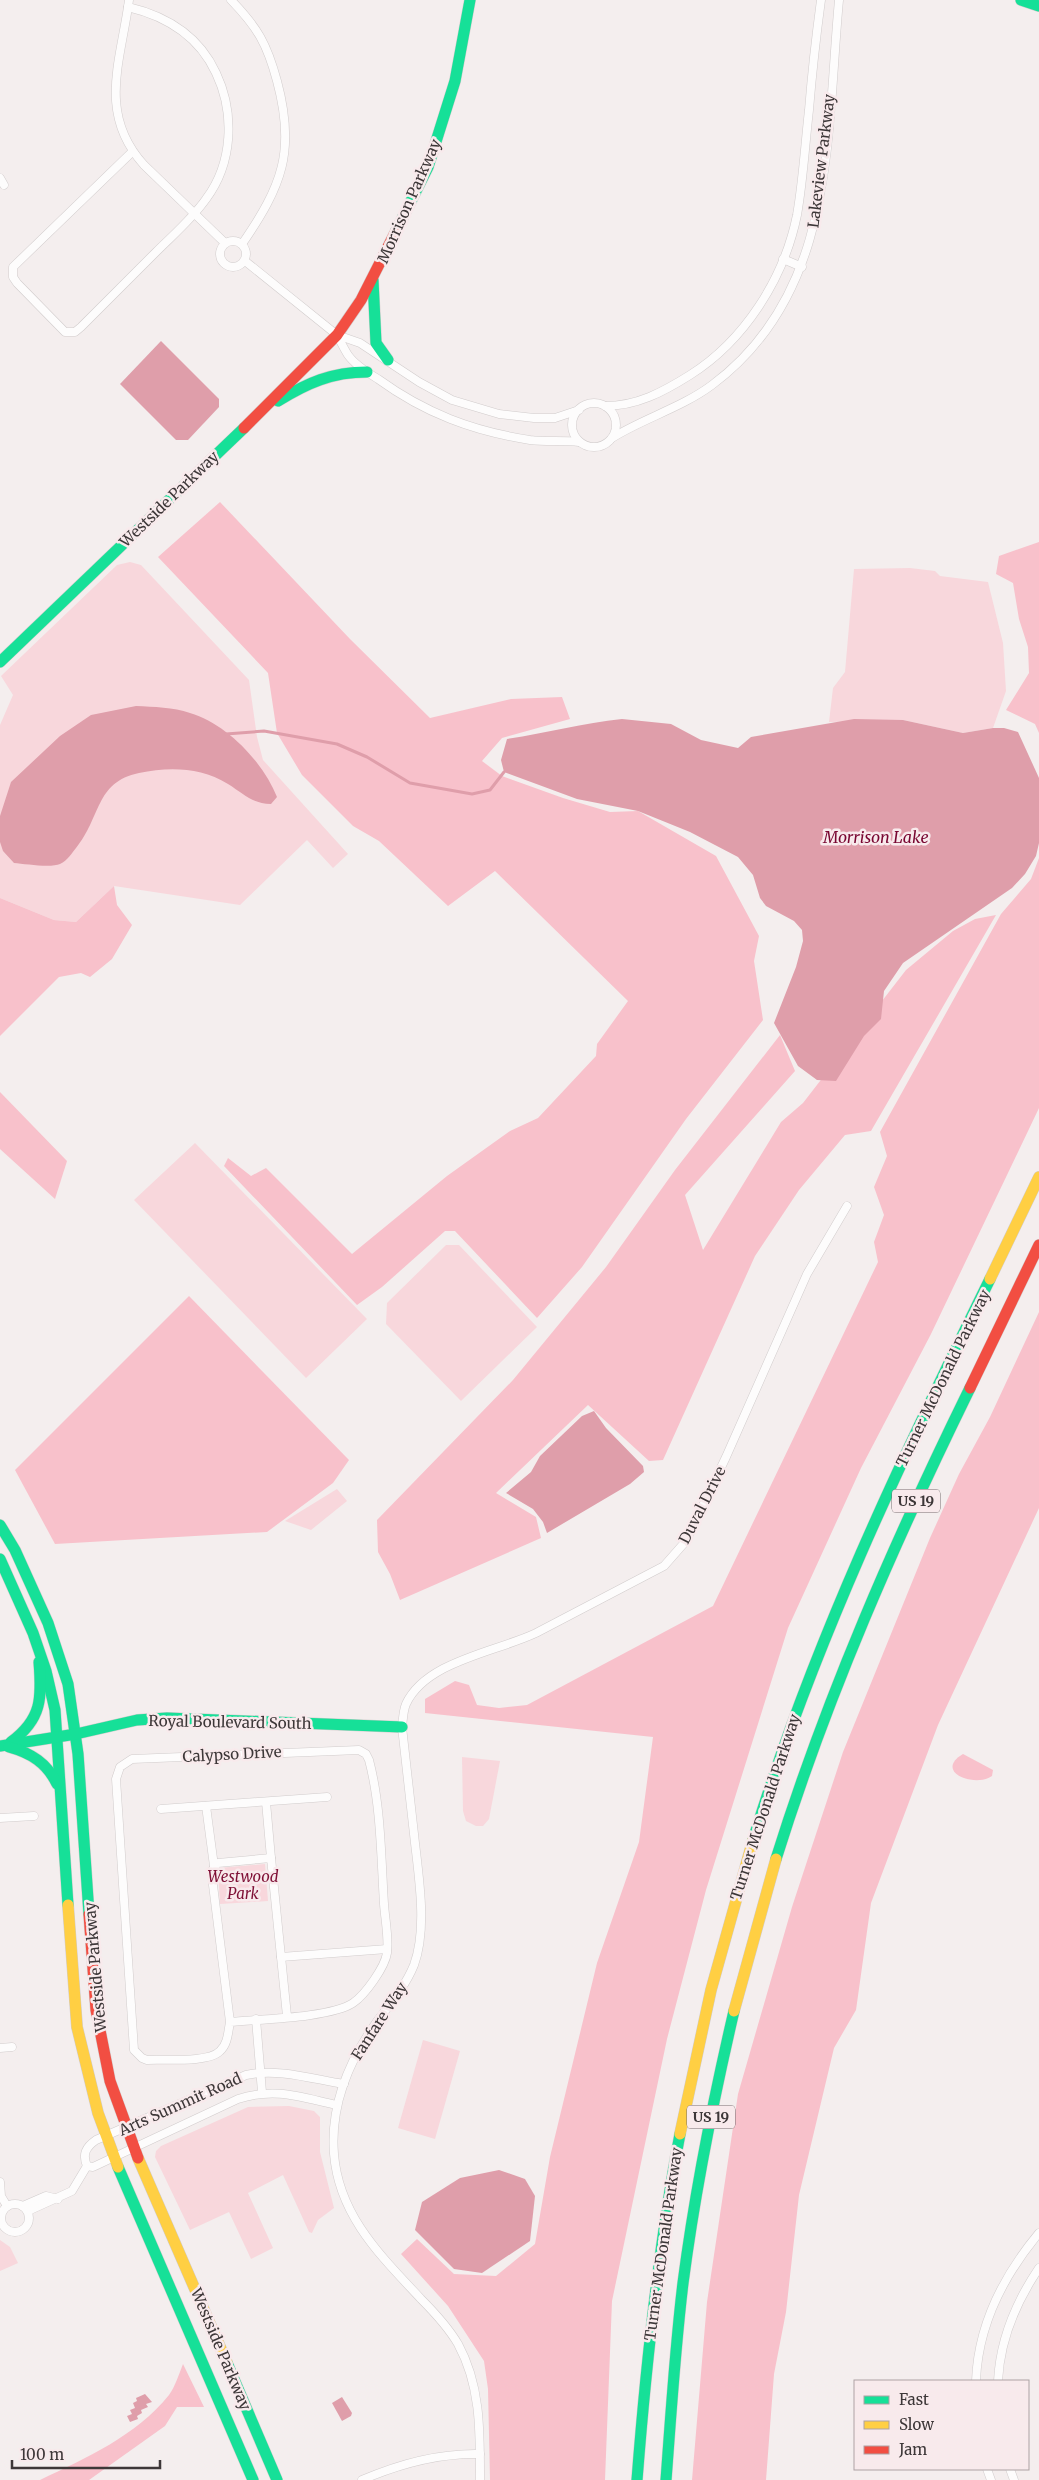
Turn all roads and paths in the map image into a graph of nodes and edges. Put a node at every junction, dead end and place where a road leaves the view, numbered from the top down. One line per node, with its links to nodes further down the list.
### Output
1 (231, 0): 11 (street)
2 (470, 0): 15 (main road, Morrison Parkway)
3 (820, 0): 12 (street, Lakeview Parkway)
4 (839, 0): 14 (street, Lakeview Parkway)
5 (1021, 0): 7 (main road)
6 (129, 3): 8 (street); 9 (street)
7 (1039, 6)
8 (132, 152): 9 (street); 9 (street)
9 (194, 214): 10 (street)
10 (225, 243): 11 (street); 13 (street)
11 (242, 244): 13 (street)
12 (784, 259): 14 (street); 19 (street, Lakeview Parkway)
13 (245, 261): 16 (street)
14 (802, 267): 22 (street, Lakeview Parkway)
15 (373, 279): 16 (main road, Morrison Parkway); 17 (main road)
16 (337, 335): 17 (street); 18 (street); 21 (main road, Westside Parkway)
17 (388, 360): 20 (street)
18 (367, 372): 21 (main road); 23 (street)
19 (605, 406): 20 (street); 22 (street)
20 (578, 410): 23 (street)
21 (259, 412): 24 (main road, Westside Parkway)
22 (612, 438): 23 (street)
23 (579, 442)
24 (0, 662)
25 (1039, 1177): 72 (main road, Turner McDonald Parkway / US 19)
26 (847, 1206): 31 (street, Duval Drive)
27 (1039, 1245): 73 (main road, Turner McDonald Parkway / US 19)
28 (0, 1525): 32 (main road, Westside Parkway)
29 (0, 1559): 30 (main road, Westside Parkway)
30 (36, 1638): 33 (main road, Westside Parkway); 34 (main road)
31 (402, 1727): 32 (main road, Royal Boulevard South); 52 (street, Fanfare Way)
32 (76, 1734): 33 (main road, Royal Boulevard South); 55 (main road, Westside Parkway)
33 (56, 1737): 34 (main road, Royal Boulevard South); 35 (main road, Westside Parkway)
34 (2, 1745): 35 (main road)
35 (59, 1789): 56 (main road, Westside Parkway)
36 (327, 1797): 37 (street)
37 (266, 1802): 38 (street); 42 (street)
38 (206, 1806): 39 (street); 43 (street)
39 (161, 1809)
40 (34, 1816): 41 (street)
41 (0, 1818)
42 (271, 1858): 43 (street); 45 (street)
43 (214, 1866): 48 (street)
44 (387, 1949): 45 (street); 46 (street, Calypso Drive); 48 (street, Calypso Drive)
45 (281, 1957): 46 (street)
46 (287, 2016): 47 (street, Calypso Drive)
47 (256, 2019): 48 (street, Calypso Drive); 51 (street)
48 (230, 2022)
49 (12, 2047): 50 (street)
50 (0, 2048)
51 (258, 2072): 52 (street, Arts Summit Road); 53 (street); 55 (street, Arts Summit Road)
52 (344, 2084): 54 (street, Fanfare Way)
53 (262, 2092): 54 (street, Arts Summit Road); 57 (street, Arts Summit Road)
54 (337, 2105): 67 (street, Fanfare Way)
55 (126, 2128): 56 (street, Arts Summit Road); 57 (main road, Westside Parkway)
56 (106, 2137): 58 (main road, Westside Parkway); 59 (street, Arts Summit Road)
57 (134, 2148): 58 (street, Arts Summit Road); 69 (main road, Westside Parkway)
58 (114, 2157): 59 (street, Arts Summit Road); 68 (main road, Westside Parkway)
59 (88, 2166): 62 (street)
60 (0, 2182): 61 (street)
61 (7, 2206): 62 (street); 62 (street)
62 (25, 2208)
63 (1039, 2233): 65 (street)
64 (1039, 2268): 66 (street)
65 (976, 2380)
66 (998, 2380)
67 (480, 2454): 70 (street); 71 (street, Fanfare Way)
68 (254, 2480)
69 (277, 2480)
70 (362, 2480)
71 (480, 2480)
72 (637, 2480)
73 (666, 2480)

